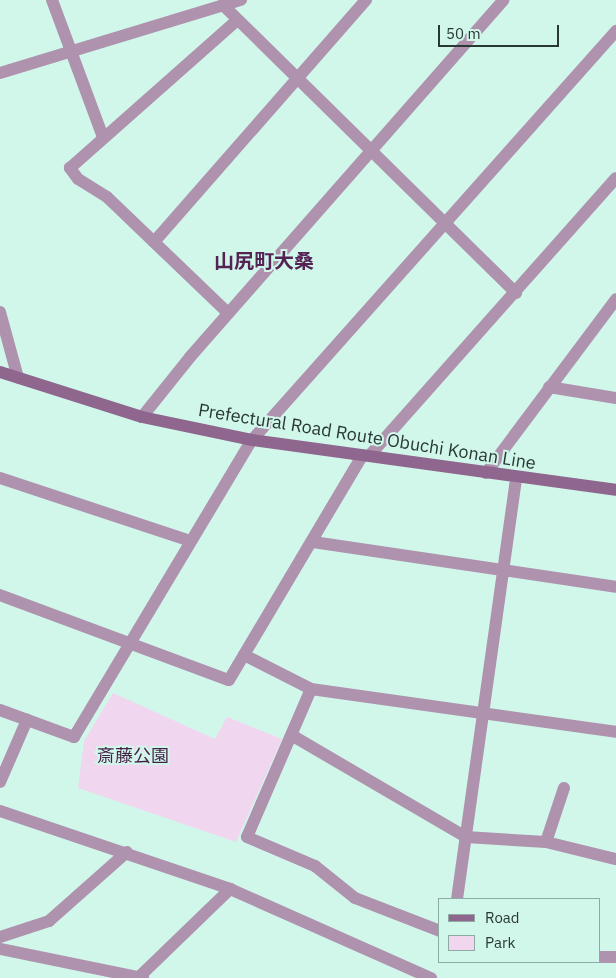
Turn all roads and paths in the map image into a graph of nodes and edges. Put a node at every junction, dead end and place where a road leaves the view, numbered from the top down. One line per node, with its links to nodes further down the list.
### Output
1 (52, 0): 7 (street)
2 (366, 0): 9 (street)
3 (504, 0): 11 (street)
4 (232, 2): 5 (street); 7 (street)
5 (237, 20): 9 (street); 10 (street)
6 (616, 31): 13 (street)
7 (70, 52): 8 (street); 10 (street)
8 (0, 73)
9 (296, 78): 11 (street); 14 (street)
10 (103, 137): 14 (street)
11 (368, 152): 13 (street); 18 (street)
12 (616, 178): 15 (street)
13 (444, 225): 15 (street); 24 (street)
14 (154, 242): 18 (street)
15 (516, 293): 25 (street)
16 (616, 299): 21 (street)
17 (0, 312): 20 (street)
18 (228, 313): 23 (street)
19 (0, 372): 20 (main road, Prefectural Road Route Obuchi Konan Line)
20 (18, 378): 23 (main road, Prefectural Road Route Obuchi Konan Line)
21 (548, 388): 22 (street); 26 (street)
22 (616, 398)
23 (142, 417): 24 (main road, Prefectural Road Route Obuchi Konan Line)
24 (252, 440): 25 (main road, Prefectural Road Route Obuchi Konan Line); 30 (street)
25 (366, 456): 26 (main road, Prefectural Road Route Obuchi Konan Line); 31 (street)
26 (486, 473): 28 (main road, Prefectural Road Route Obuchi Konan Line)
27 (0, 478): 30 (street)
28 (516, 478): 29 (main road, Prefectural Road Route Obuchi Konan Line); 32 (street)
29 (616, 490)
30 (191, 541): 35 (street)
31 (313, 542): 32 (street); 36 (street)
32 (502, 571): 33 (street); 39 (street)
33 (616, 587)
34 (0, 595): 35 (street)
35 (131, 645): 36 (street); 40 (street)
36 (244, 655): 37 (street)
37 (311, 689): 39 (street); 42 (street)
38 (0, 710): 40 (street)
39 (484, 715): 41 (street); 46 (street)
40 (27, 720): 43 (street)
41 (616, 732)
42 (293, 736): 46 (street); 52 (street)
43 (0, 782)
44 (564, 788): 47 (street)
45 (0, 811): 48 (street)
46 (466, 837): 47 (street); 51 (street)
47 (546, 842): 49 (street)
48 (127, 852): 50 (street); 53 (street)
49 (616, 860)
50 (230, 888): 57 (street); 58 (street)
51 (457, 898)
52 (438, 930)
53 (0, 937)
54 (0, 949): 57 (street)
55 (601, 957): 56 (street)
56 (616, 957)
57 (141, 978)
58 (430, 978)

